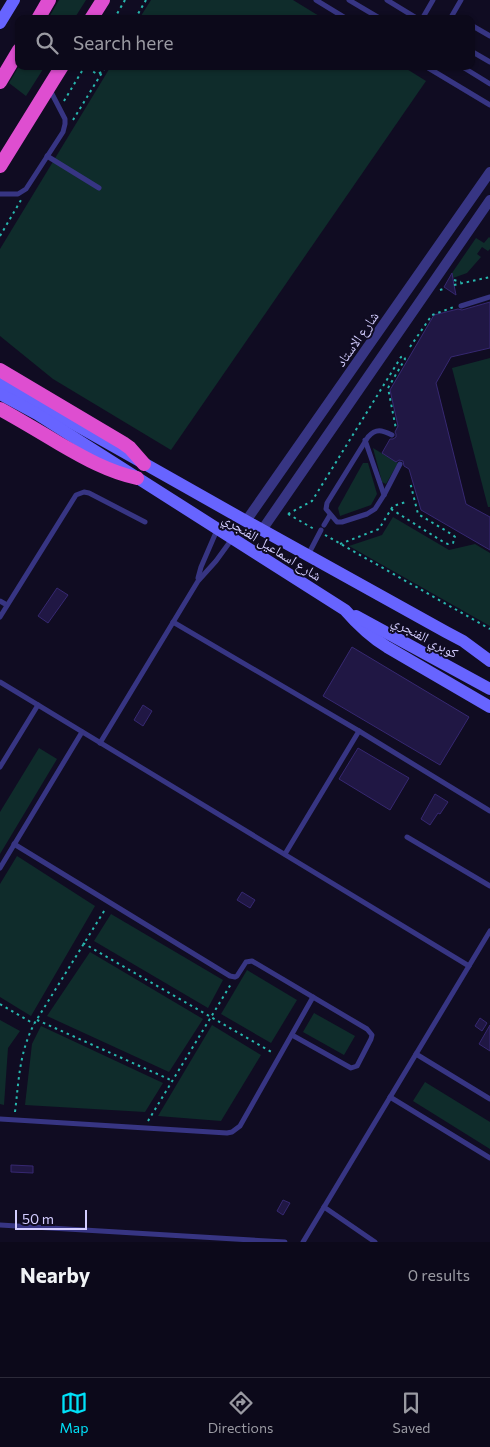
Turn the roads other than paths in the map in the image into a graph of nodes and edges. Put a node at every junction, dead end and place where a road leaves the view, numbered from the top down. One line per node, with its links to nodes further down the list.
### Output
1 (14, 0): 16 (main road)
2 (49, 0): 9 (highway)
3 (103, 0): 10 (highway)
4 (316, 0): 11 (lane)
5 (349, 0): 12 (lane)
6 (387, 0): 13 (lane)
7 (433, 0): 14 (lane)
8 (461, 0): 15 (lane)
9 (40, 15)
10 (94, 15)
11 (340, 15)
12 (374, 15)
13 (413, 15)
14 (423, 15)
15 (453, 15)
16 (0, 23)
17 (475, 27): 18 (lane)
18 (490, 36)
19 (475, 53): 21 (lane)
20 (15, 57): 25 (highway)
21 (490, 62)
22 (60, 70): 27 (highway)
23 (432, 70): 28 (lane)
24 (467, 70): 26 (lane)
25 (0, 82)
26 (490, 84)
27 (49, 88): 29 (lane); 30 (highway)
28 (490, 105)
29 (47, 156): 32 (lane); 33 (lane)
30 (0, 166)
31 (490, 172): 48 (street, شارع الاستاد)
32 (99, 188)
33 (0, 194)
34 (490, 200): 51 (street)
35 (490, 297): 36 (lane)
36 (461, 306)
37 (1, 374): 40 (main road); 43 (highway)
38 (0, 394): 40 (main road)
39 (0, 409): 45 (highway)
40 (39, 410): 43 (main road, شارع اسماعيل الفنجري); 45 (main road, شارع اسماعيل الفنجري)
41 (392, 435): 42 (lane)
42 (365, 440): 46 (lane); 47 (lane)
43 (144, 464): 48 (main road, شارع اسماعيل الفنجري)
44 (400, 464): 46 (lane)
45 (137, 478): 50 (main road, شارع اسماعيل الفنجري)
46 (384, 495): 47 (lane)
47 (330, 515): 53 (lane)
48 (246, 521): 51 (main road, شارع اسماعيل الفنجري)
49 (145, 522): 56 (lane)
50 (217, 530): 52 (main road, شارع اسماعيل الفنجري); 54 (lane)
51 (262, 530): 53 (main road, شارع اسماعيل الفنجري)
52 (232, 540): 54 (lane); 57 (main road, شارع اسماعيل الفنجري)
53 (308, 555): 60 (main road, شارع اسماعيل الفنجري)
54 (198, 580): 59 (lane)
55 (0, 601): 56 (lane)
56 (7, 605): 58 (lane)
57 (345, 610): 62 (main road, كوبري الفنجري); 64 (main road, شارع اسماعيل الفنجري)
58 (0, 617)
59 (173, 622): 65 (lane); 67 (lane)
60 (490, 661)
61 (0, 682): 63 (lane)
62 (490, 689)
63 (38, 705): 66 (lane); 68 (lane)
64 (490, 707)
65 (359, 731): 69 (lane); 72 (lane)
66 (82, 732): 67 (lane); 71 (lane)
67 (100, 742): 72 (lane)
68 (0, 766)
69 (490, 811)
70 (407, 837): 74 (lane)
71 (14, 844): 73 (lane); 77 (lane)
72 (285, 854): 76 (lane)
73 (0, 868)
74 (490, 886)
75 (490, 931): 76 (lane)
76 (469, 966): 79 (lane)
77 (313, 997): 78 (lane); 78 (lane)
78 (292, 1035): 82 (lane)
79 (416, 1054): 80 (lane); 81 (lane)
80 (390, 1097): 83 (lane); 84 (lane)
81 (490, 1099)
82 (0, 1119)
83 (490, 1158)
84 (324, 1207): 87 (lane); 88 (lane)
85 (0, 1225): 86 (lane)
86 (285, 1242)
87 (303, 1242)
88 (375, 1242)

